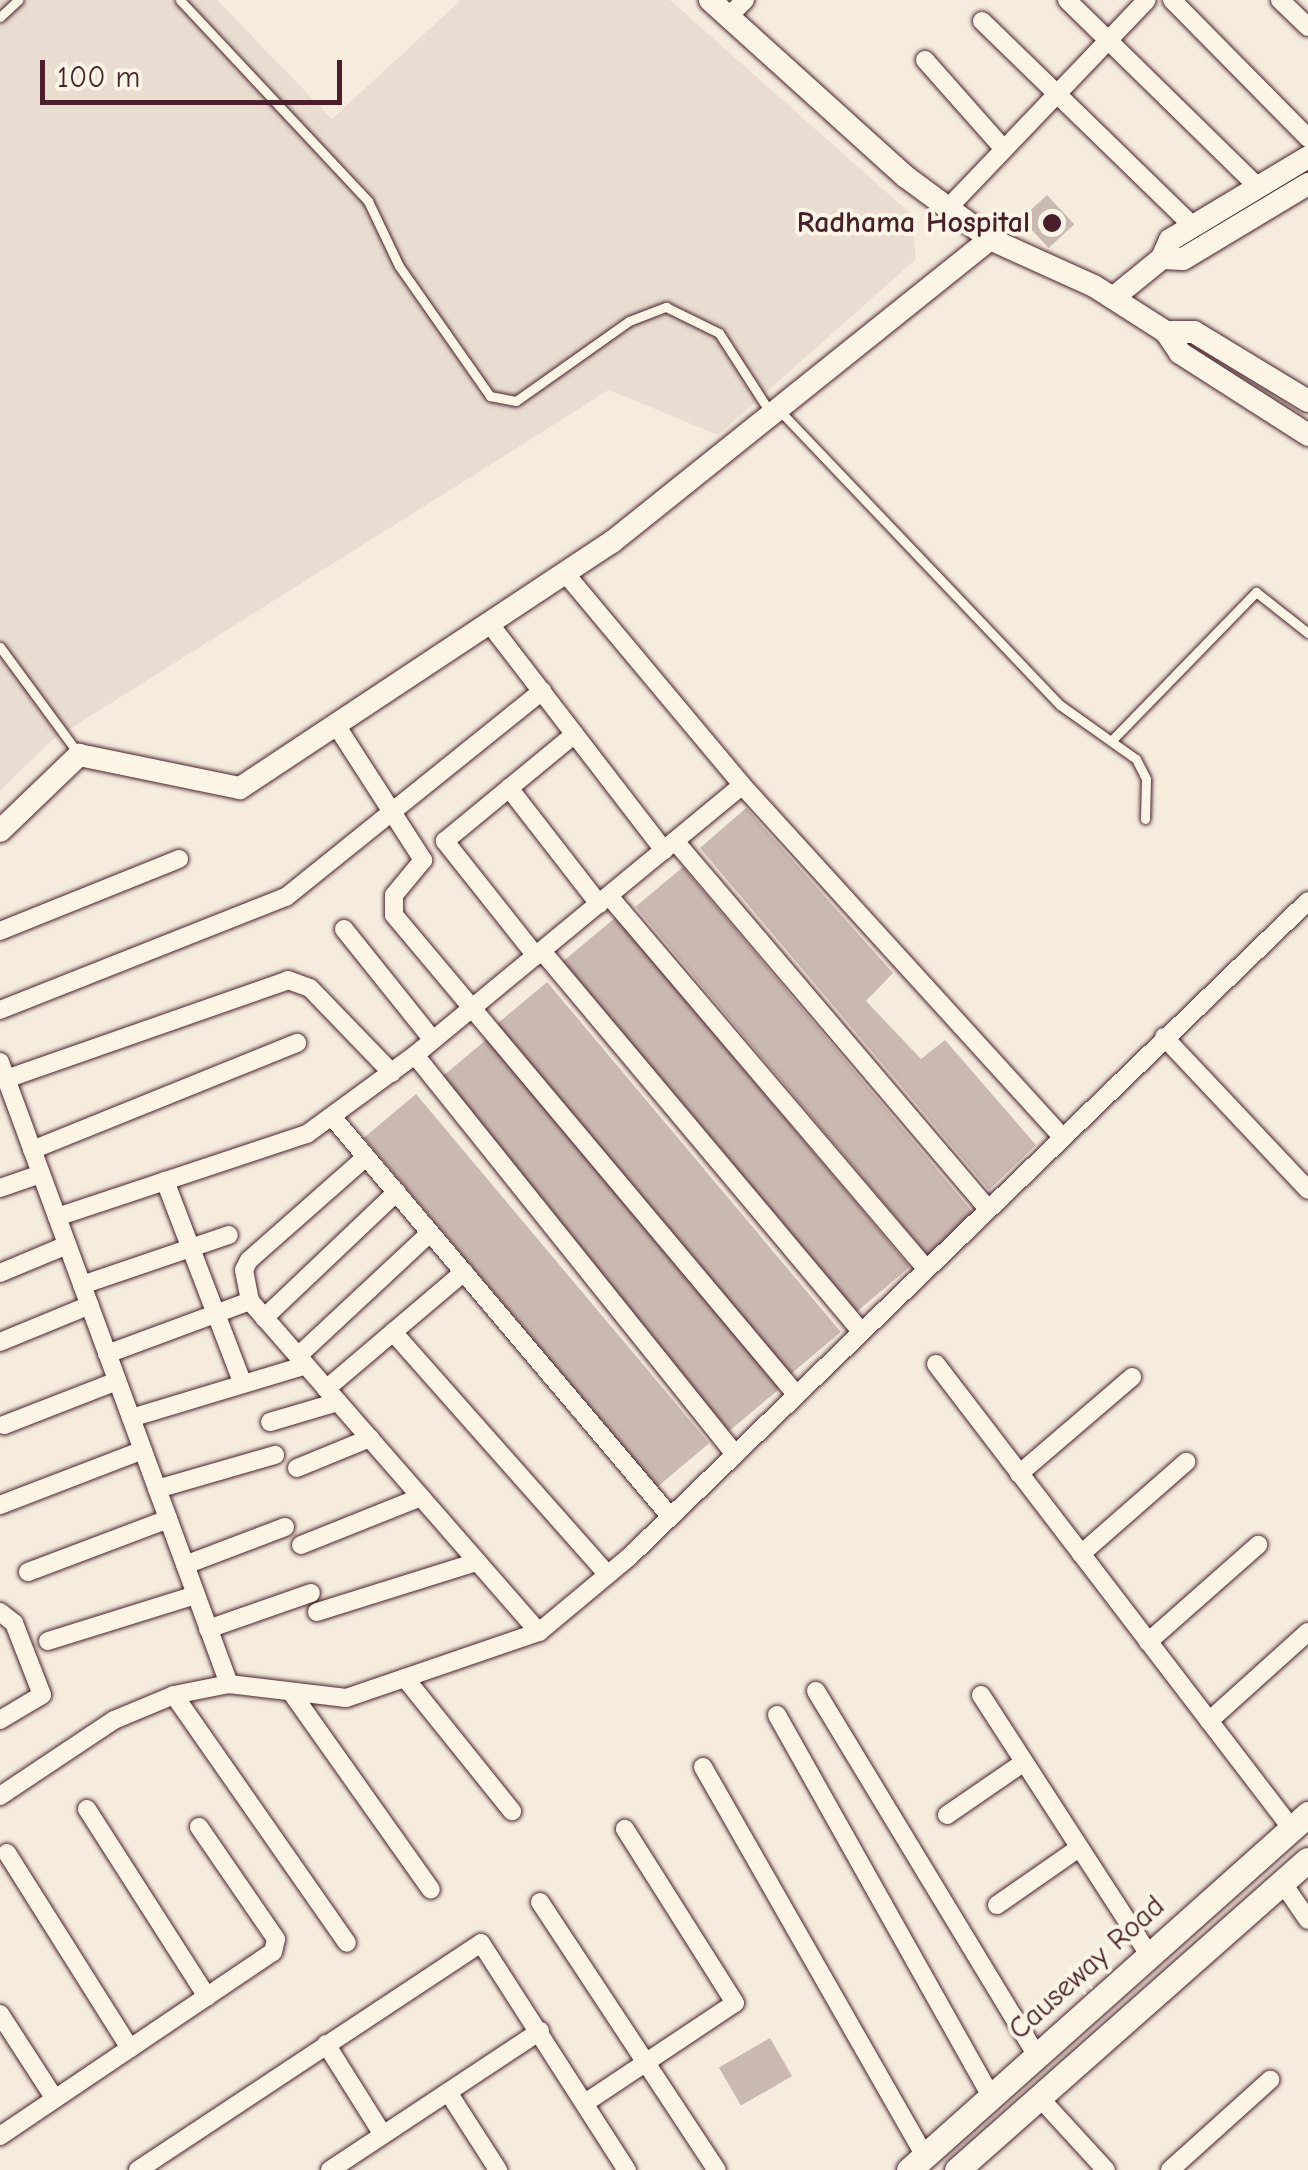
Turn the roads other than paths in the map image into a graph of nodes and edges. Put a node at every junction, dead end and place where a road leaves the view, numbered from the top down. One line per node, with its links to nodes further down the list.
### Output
1 (18, 0): 9 (lane)
2 (180, 0): 27 (lane)
3 (710, 0): 8 (street)
4 (1067, 0): 12 (street)
5 (1146, 0): 12 (street)
6 (1172, 0): 15 (street)
7 (1280, 0): 11 (street)
8 (736, 8): 20 (street)
9 (0, 16)
10 (982, 21): 14 (street)
11 (1308, 27)
12 (1106, 38): 14 (street); 19 (street)
13 (925, 60): 16 (street)
14 (1054, 92): 16 (street); 21 (street)
15 (1308, 138)
16 (1001, 146): 20 (street)
17 (1308, 157): 19 (street)
18 (1308, 184): 23 (street)
19 (1257, 186): 21 (street)
20 (948, 208): 22 (street)
21 (1192, 225): 23 (street)
22 (990, 239): 24 (street); 27 (street)
23 (1162, 258): 24 (street)
24 (1113, 298): 25 (street)
25 (1166, 332): 26 (street); 28 (street)
26 (1308, 401)
27 (774, 412): 29 (street); 36 (lane)
28 (1308, 435)
29 (564, 573): 30 (street); 38 (street)
30 (489, 623): 33 (street); 34 (street)
31 (1308, 633): 36 (lane)
32 (0, 647): 37 (lane)
33 (542, 691): 35 (street); 40 (street)
34 (336, 724): 37 (street); 40 (street)
35 (575, 734): 39 (street); 43 (street)
36 (1114, 738): 41 (lane)
37 (80, 755): 42 (street)
38 (742, 785): 43 (street); 60 (street)
39 (508, 788): 45 (street); 49 (street)
40 (390, 812): 50 (street); 51 (street)
41 (1145, 818)
42 (0, 832)
43 (669, 846): 45 (street); 68 (street)
44 (179, 860): 47 (street)
45 (604, 900): 49 (street); 74 (street)
46 (1308, 902): 52 (street)
47 (0, 930)
48 (344, 930): 53 (street)
49 (538, 954): 50 (street); 82 (street)
50 (476, 1006): 53 (street); 91 (street)
51 (0, 1010)
52 (1164, 1037): 60 (street); 66 (street)
53 (433, 1040): 55 (street)
54 (296, 1043): 61 (street)
55 (415, 1055): 57 (street); 98 (street)
56 (3, 1070): 57 (street); 58 (street)
57 (392, 1074): 59 (street)
58 (9, 1112): 61 (street)
59 (334, 1119): 62 (street); 64 (street)
60 (1061, 1136): 68 (street)
61 (32, 1150): 63 (street)
62 (366, 1156): 67 (street); 78 (street)
63 (41, 1174): 65 (street); 69 (street)
64 (165, 1180): 69 (street); 73 (street)
65 (0, 1188)
66 (1308, 1190)
67 (397, 1192): 70 (street); 81 (street)
68 (987, 1208): 74 (street)
69 (57, 1217): 72 (street)
70 (430, 1232): 75 (street); 86 (street)
71 (229, 1235): 73 (street)
72 (67, 1245): 76 (street); 77 (street)
73 (191, 1248): 77 (street); 80 (street)
74 (924, 1267): 82 (street)
75 (464, 1272): 83 (street); 106 (street)
76 (0, 1274)
77 (82, 1285): 79 (street)
78 (250, 1301): 80 (street); 81 (street)
79 (90, 1305): 84 (street); 85 (street)
80 (215, 1310): 85 (street); 90 (street)
81 (264, 1318): 86 (street)
82 (860, 1330): 91 (street)
83 (393, 1332): 92 (street); 115 (street)
84 (0, 1342)
85 (107, 1354): 89 (street)
86 (302, 1361): 90 (street); 92 (street)
87 (936, 1364): 102 (street)
88 (1132, 1377): 102 (street)
89 (118, 1381): 93 (street); 95 (street)
90 (243, 1384): 93 (street)
91 (795, 1393): 98 (street)
92 (332, 1395): 94 (street); 96 (street)
93 (131, 1418): 97 (street)
94 (270, 1422)
95 (4, 1425)
96 (370, 1438): 101 (street); 104 (street)
97 (142, 1450): 103 (street); 105 (street)
98 (734, 1453): 106 (street)
99 (275, 1455): 103 (street)
100 (1186, 1462): 111 (street)
101 (296, 1468)
102 (1019, 1474): 111 (street)
103 (157, 1489): 107 (street)
104 (421, 1498): 110 (street); 112 (street)
105 (0, 1505)
106 (670, 1516): 115 (street)
107 (168, 1519): 113 (street); 114 (street)
108 (285, 1526): 113 (street)
109 (1258, 1544): 122 (street)
110 (301, 1545)
111 (1080, 1554): 122 (street)
112 (478, 1562): 118 (street); 119 (street)
113 (185, 1565): 116 (street)
114 (28, 1572)
115 (608, 1575): 119 (street)
116 (196, 1595): 118 (street); 121 (street)
117 (0, 1612): 130 (street)
118 (208, 1629): 124 (street)
119 (539, 1632): 123 (street)
120 (1308, 1632): 131 (street)
121 (48, 1641)
122 (1148, 1642): 131 (street)
123 (405, 1678): 126 (street); 136 (street)
124 (229, 1684): 126 (street); 127 (street)
125 (816, 1691): 156 (street)
126 (291, 1692): 145 (street)
127 (174, 1694): 134 (street); 149 (street)
128 (981, 1696): 132 (street)
129 (777, 1715): 160 (street)
130 (0, 1720)
131 (1209, 1721): 138 (street)
132 (1024, 1762): 137 (street); 141 (street)
133 (703, 1767): 166 (street)
134 (0, 1796)
135 (87, 1808): 151 (street)
136 (512, 1810)
137 (947, 1815)
138 (1300, 1821): 150 (main road, Causeway Road)
139 (199, 1827): 151 (street)
140 (624, 1829): 157 (street)
141 (1080, 1848): 147 (street); 150 (street)
142 (7, 1853): 155 (street)
143 (1308, 1860): 144 (main road)
144 (1282, 1882): 148 (street); 161 (main road)
145 (431, 1890)
146 (540, 1902): 157 (street)
147 (997, 1905)
148 (1308, 1920)
149 (347, 1944)
150 (1150, 1956): 156 (main road, Causeway Road)
151 (207, 1996): 155 (street)
152 (0, 2014): 162 (street)
153 (540, 2031): 154 (street); 159 (street); 163 (street)
154 (326, 2044): 164 (street); 167 (street)
155 (130, 2048): 162 (street)
156 (1037, 2056): 160 (main road, Causeway Road)
157 (647, 2064): 163 (street); 171 (street)
158 (1270, 2080): 174 (street)
159 (448, 2092): 164 (street); 169 (street)
160 (991, 2097): 166 (main road, Causeway Road)
161 (1039, 2097): 172 (main road); 173 (street)
162 (55, 2099): 165 (street)
163 (585, 2103): 170 (street)
164 (383, 2135): 168 (street)
165 (0, 2136)
166 (917, 2163)
167 (138, 2170)
168 (330, 2170)
169 (498, 2170)
170 (627, 2170)
171 (716, 2170)
172 (957, 2170)
173 (1106, 2170)
174 (1170, 2170)

